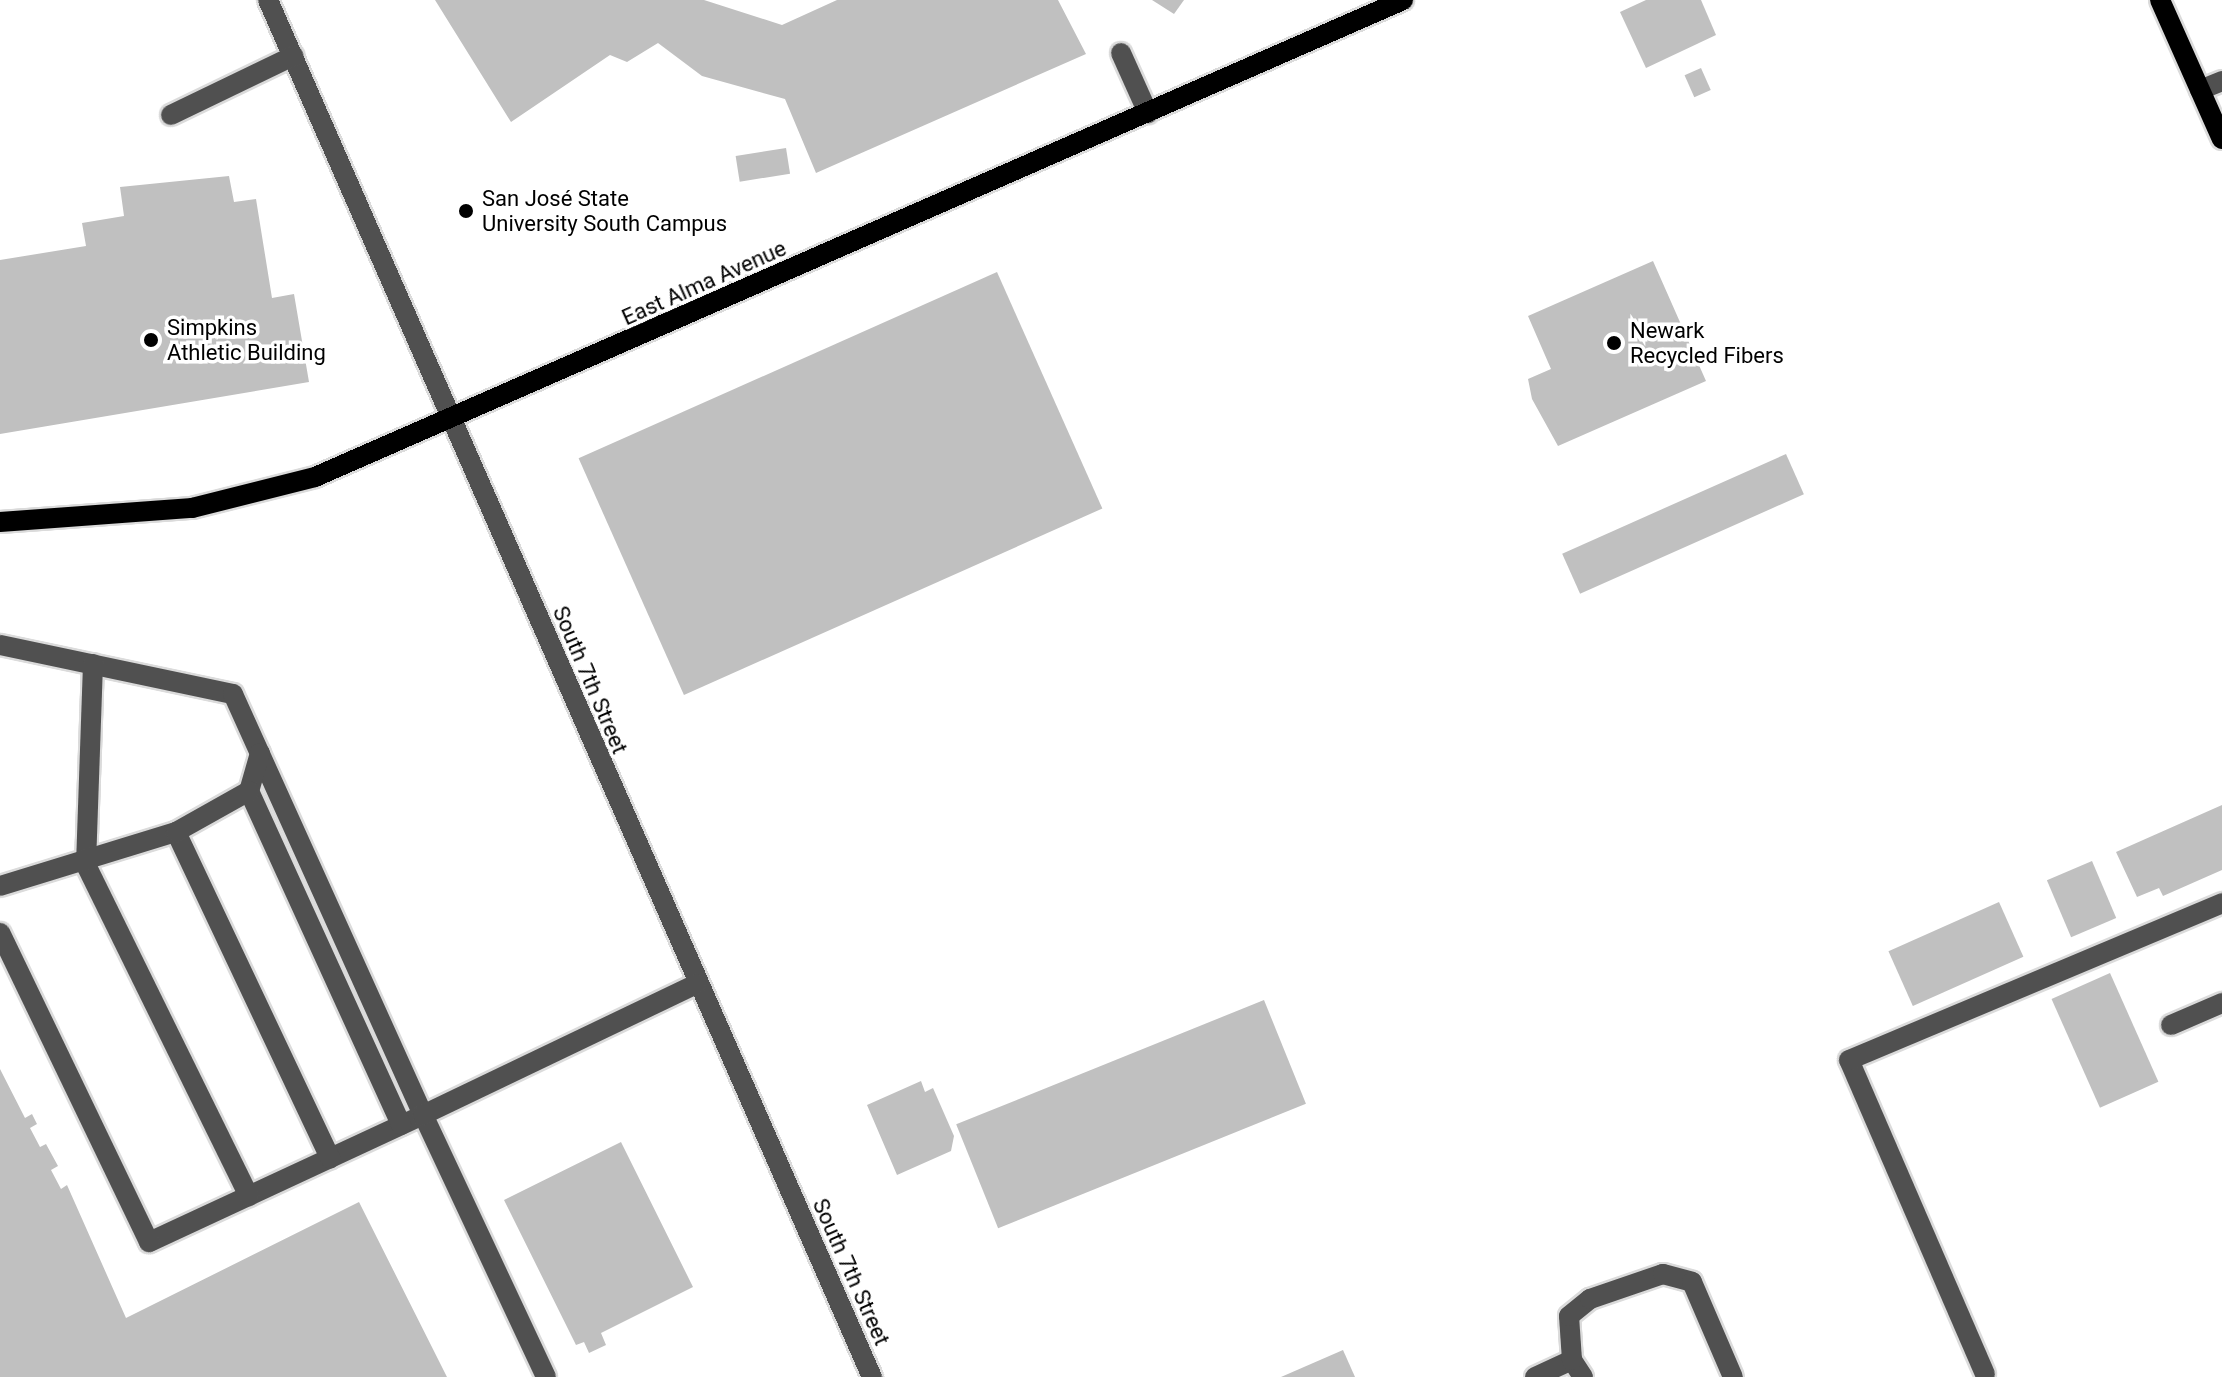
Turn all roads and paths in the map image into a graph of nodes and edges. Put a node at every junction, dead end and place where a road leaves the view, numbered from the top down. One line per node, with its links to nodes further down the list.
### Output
1 (268, 0): 5 (street, South 7th Street)
2 (1403, 0): 8 (main road, East Alma Avenue)
3 (2160, 0): 7 (main road)
4 (1121, 53): 8 (street)
5 (293, 56): 9 (street); 11 (street, South 7th Street)
6 (2222, 81): 7 (street)
7 (2200, 90): 10 (main road)
8 (1148, 113): 11 (main road, East Alma Avenue)
9 (171, 115)
10 (2222, 139)
11 (453, 422): 12 (main road, East Alma Avenue); 22 (street, South 7th Street)
12 (0, 522)
13 (0, 645): 14 (street)
14 (93, 664): 15 (street); 18 (street)
15 (260, 753): 16 (street); 25 (street)
16 (249, 791): 17 (street); 26 (street)
17 (176, 832): 18 (street); 27 (street)
18 (86, 865): 19 (street); 28 (street)
19 (0, 886)
20 (2222, 903): 30 (street)
21 (0, 933): 28 (street)
22 (696, 984): 25 (street); 32 (street, South 7th Street)
23 (2222, 1003): 24 (street)
24 (2171, 1025)
25 (423, 1115): 26 (street); 31 (street)
26 (401, 1125): 27 (street)
27 (330, 1158): 28 (street)
28 (249, 1196)
29 (1578, 1368): 33 (street); 34 (street)
30 (1985, 1374)
31 (546, 1377)
32 (872, 1377)
33 (1535, 1377)
34 (1733, 1377)

